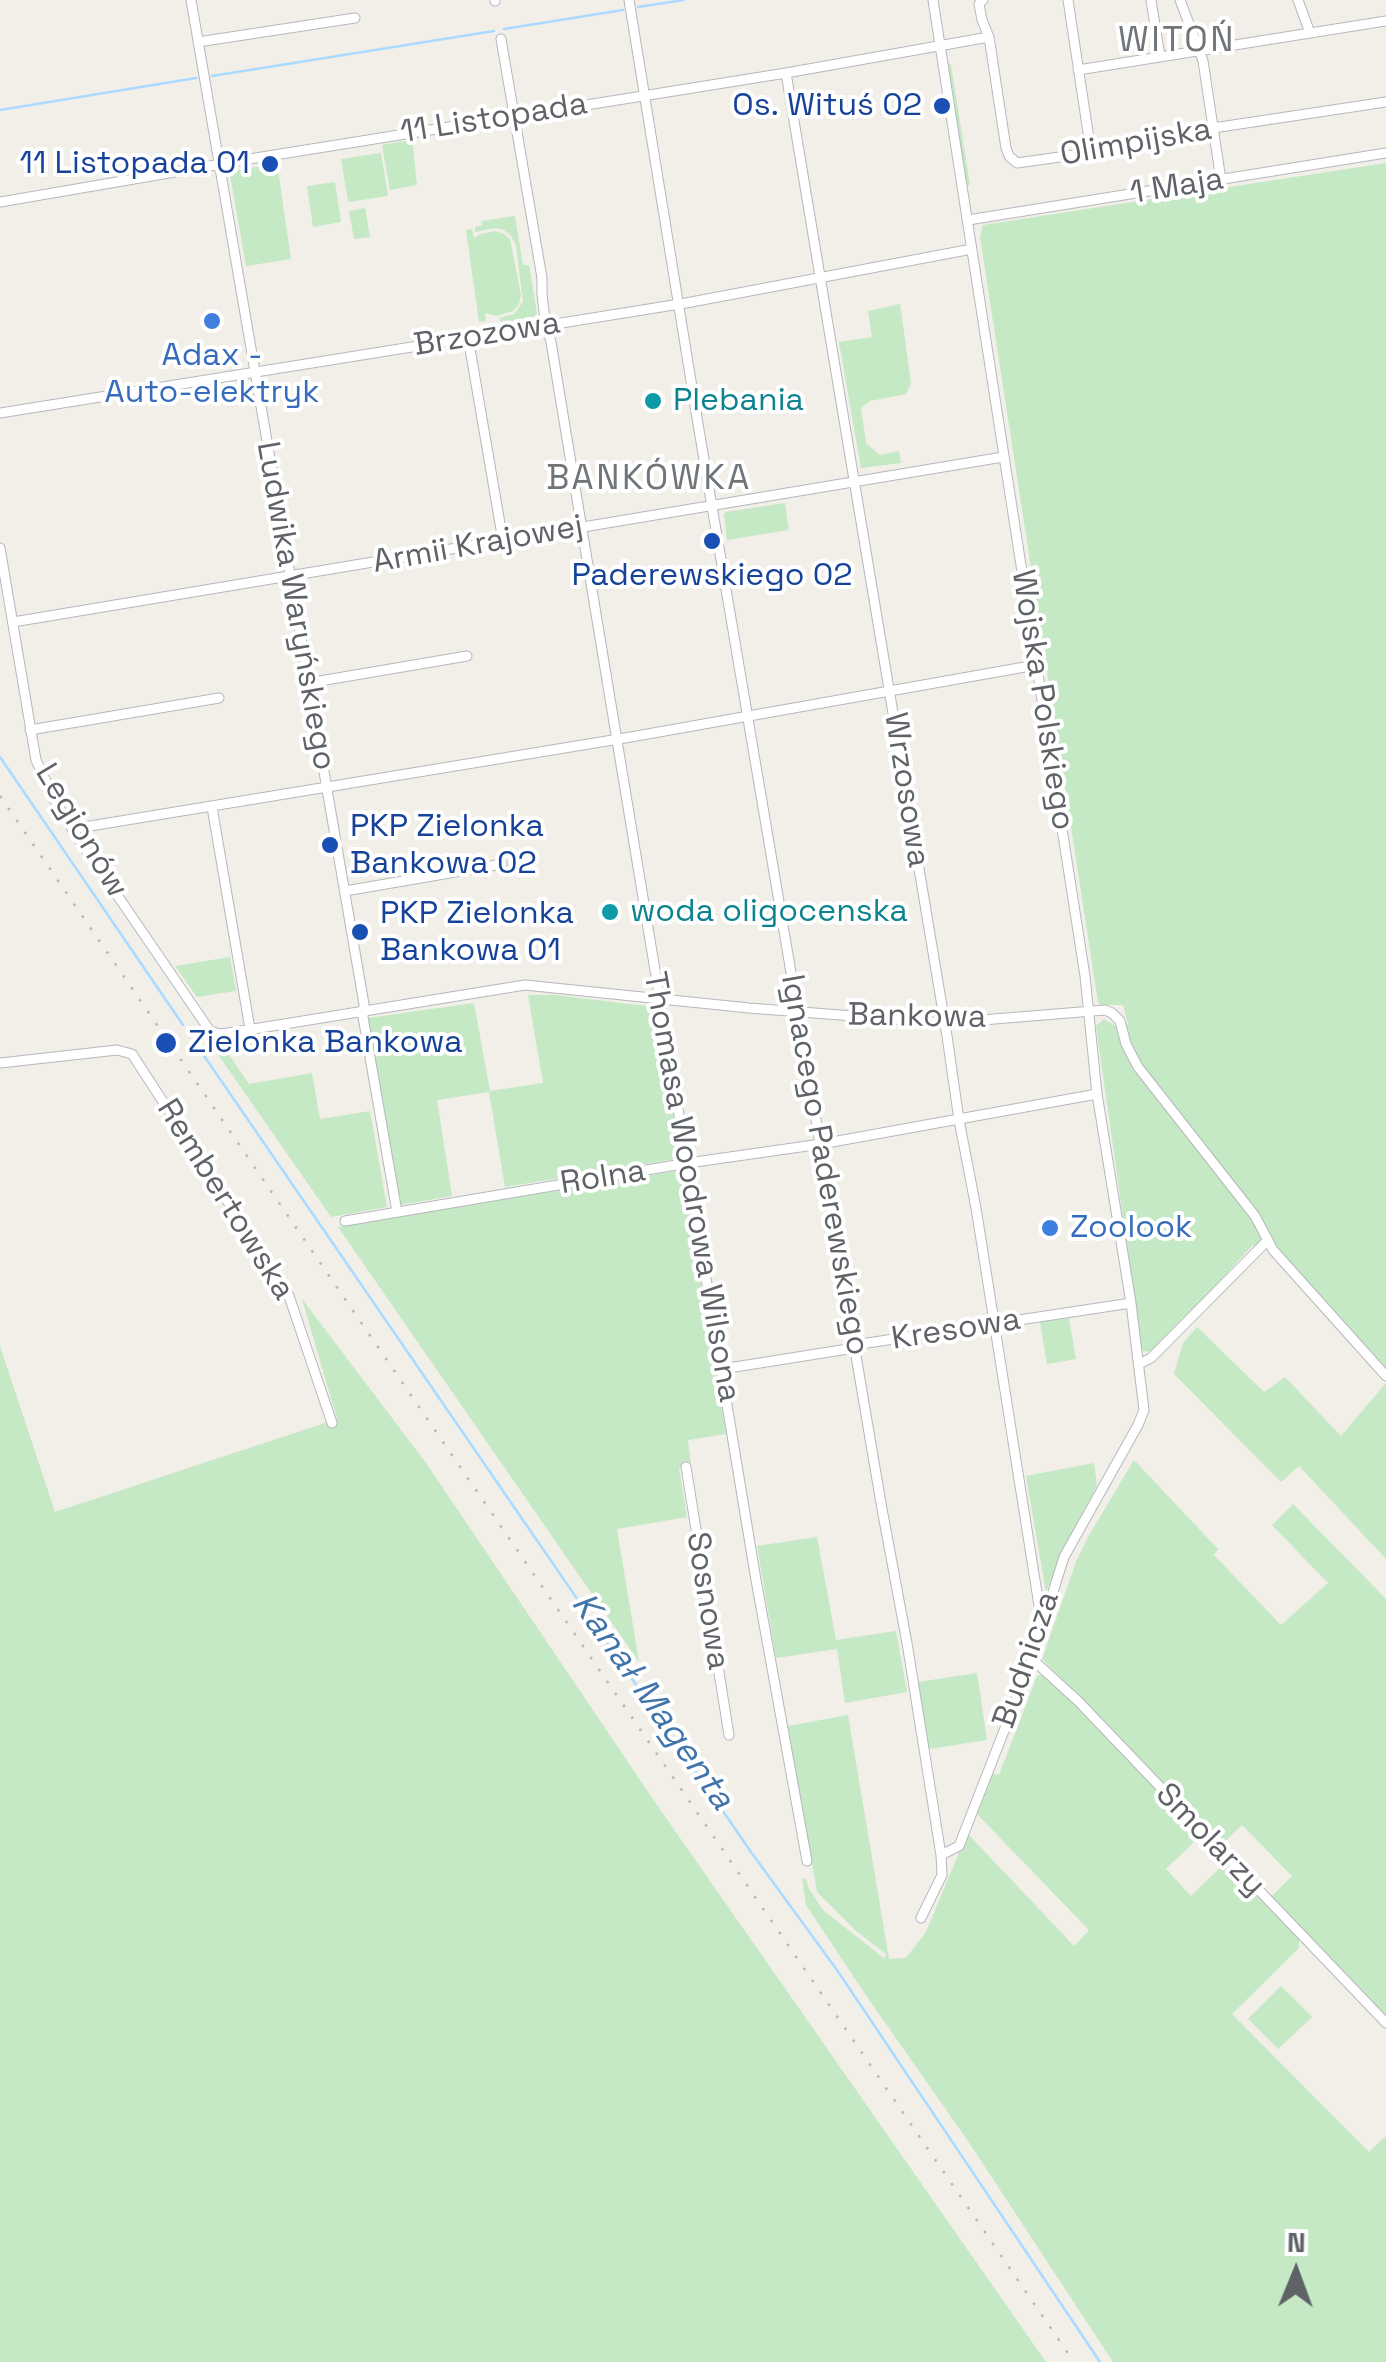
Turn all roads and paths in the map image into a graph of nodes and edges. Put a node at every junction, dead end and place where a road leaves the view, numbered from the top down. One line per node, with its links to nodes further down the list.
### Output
1 (191, 0): 14 (street, Ludwika Waryńskiego)
2 (629, 0): 20 (street, Ignacego Paderewskiego)
3 (933, 0): 15 (street, Wojska Polskiego)
4 (983, 0): 12 (street, Olimpijska)
5 (1068, 0): 18 (street)
6 (1151, 0): 17 (street)
7 (1180, 0): 16 (street)
8 (1298, 0): 11 (street)
9 (355, 18): 14 (street)
10 (1386, 21): 11 (street)
11 (1310, 33): 16 (street)
12 (989, 37): 15 (street, 11 Listopada); 24 (street, Olimpijska)
13 (501, 39): 22 (street, Thomasa Woodrowa Wilsona)
14 (198, 42): 26 (street, Ludwika Waryńskiego)
15 (940, 46): 19 (street, 11 Listopada); 29 (street, Wojska Polskiego)
16 (1198, 51): 17 (street); 23 (street)
17 (1160, 57): 18 (street)
18 (1078, 70): 24 (street)
19 (786, 73): 20 (street, 11 Listopada); 31 (street, Wrzosowa)
20 (644, 95): 22 (street, 11 Listopada); 32 (street, Ignacego Paderewskiego)
21 (1386, 102): 23 (street, Olimpijska)
22 (514, 116): 26 (street, 11 Listopada); 33 (street, Thomasa Woodrowa Wilsona)
23 (1213, 128): 24 (street, Olimpijska); 27 (street)
24 (1091, 152)
25 (1386, 153): 27 (street, 1 Maja)
26 (220, 164): 28 (street, 11 Listopada); 35 (street, Ludwika Waryńskiego)
27 (1220, 180): 29 (street, 1 Maja)
28 (0, 202)
29 (968, 220): 30 (street, Wojska Polskiego)
30 (972, 249): 31 (street, Brzozowa); 37 (street, Wojska Polskiego)
31 (821, 279): 32 (street, Brzozowa); 38 (street, Wrzosowa)
32 (679, 304): 33 (street, Brzozowa); 39 (street, Ignacego Paderewskiego)
33 (548, 325): 34 (street, Brzozowa); 40 (street, Thomasa Woodrowa Wilsona)
34 (468, 338): 35 (street, Brzozowa); 41 (street)
35 (255, 371): 36 (street, Brzozowa); 43 (street, Ludwika Waryńskiego)
36 (0, 413)
37 (1003, 457): 38 (street, Armii Krajowej); 46 (street, Wojska Polskiego)
38 (854, 483): 39 (street, Armii Krajowej); 48 (street, Wrzosowa)
39 (712, 506): 40 (street, Armii Krajowej); 50 (street, Ignacego Paderewskiego)
40 (582, 528): 41 (street, Armii Krajowej); 52 (street, Thomasa Woodrowa Wilsona)
41 (503, 542): 43 (street, Armii Krajowej)
42 (0, 548): 44 (street, Legionów)
43 (290, 577): 44 (street, Armii Krajowej); 47 (street, Ludwika Waryńskiego)
44 (12, 622): 51 (street, Legionów)
45 (467, 656): 47 (street)
46 (1036, 665): 48 (street); 60 (street, Wojska Polskiego)
47 (308, 682): 53 (street, Ludwika Waryńskiego)
48 (890, 691): 50 (street); 62 (street, Wrzosowa)
49 (220, 698): 51 (street)
50 (748, 717): 52 (street); 61 (street, Ignacego Paderewskiego)
51 (30, 730): 55 (street, Legionów)
52 (616, 740): 53 (street); 58 (street, Thomasa Woodrowa Wilsona)
53 (326, 786): 54 (street); 57 (street, Ludwika Waryńskiego)
54 (212, 806): 55 (street); 63 (street)
55 (72, 829): 64 (street, Legionów)
56 (502, 864): 57 (street)
57 (345, 892): 59 (street, Ludwika Waryńskiego)
58 (659, 999): 59 (street, Bankowa); 61 (street, Bankowa); 69 (street, Thomasa Woodrowa Wilsona)
59 (365, 1010): 63 (street, Bankowa); 70 (street, Ludwika Waryńskiego)
60 (1089, 1011): 62 (street, Bankowa); 66 (street, Wojska Polskiego); 72 (street)
61 (798, 1012): 62 (street, Bankowa); 68 (street, Ignacego Paderewskiego)
62 (945, 1024): 67 (street, Wrzosowa)
63 (250, 1029): 64 (street, Bankowa)
64 (210, 1032)
65 (0, 1063): 80 (street, Rembertowska)
66 (1097, 1094): 67 (street, Rolna); 73 (street, Wojska Polskiego)
67 (959, 1120): 68 (street, Rolna); 74 (street, Wrzosowa)
68 (821, 1144): 69 (street, Rolna); 75 (street, Ignacego Paderewskiego)
69 (688, 1163): 70 (street, Rolna); 77 (street, Thomasa Woodrowa Wilsona)
70 (397, 1212): 71 (street, Rolna)
71 (345, 1221)
72 (1268, 1240): 76 (street); 78 (street)
73 (1131, 1303): 74 (street, Kresowa); 76 (street, Wojska Polskiego)
74 (994, 1324): 75 (street, Kresowa); 82 (street, Wrzosowa)
75 (855, 1346): 77 (street, Kresowa); 85 (street, Ignacego Paderewskiego)
76 (1139, 1364): 79 (street, Wojska Polskiego)
77 (722, 1369): 86 (street, Thomasa Woodrowa Wilsona)
78 (1386, 1376)
79 (1144, 1401): 82 (street, Budnicza)
80 (332, 1422)
81 (686, 1467): 84 (street, Sosnowa)
82 (1042, 1626): 83 (street, Budnicza)
83 (1032, 1658): 85 (street, Budnicza); 88 (street, Smolarzy)
84 (729, 1735)
85 (941, 1855): 87 (street, Budnicza)
86 (806, 1861)
87 (921, 1918)
88 (1386, 2023)

